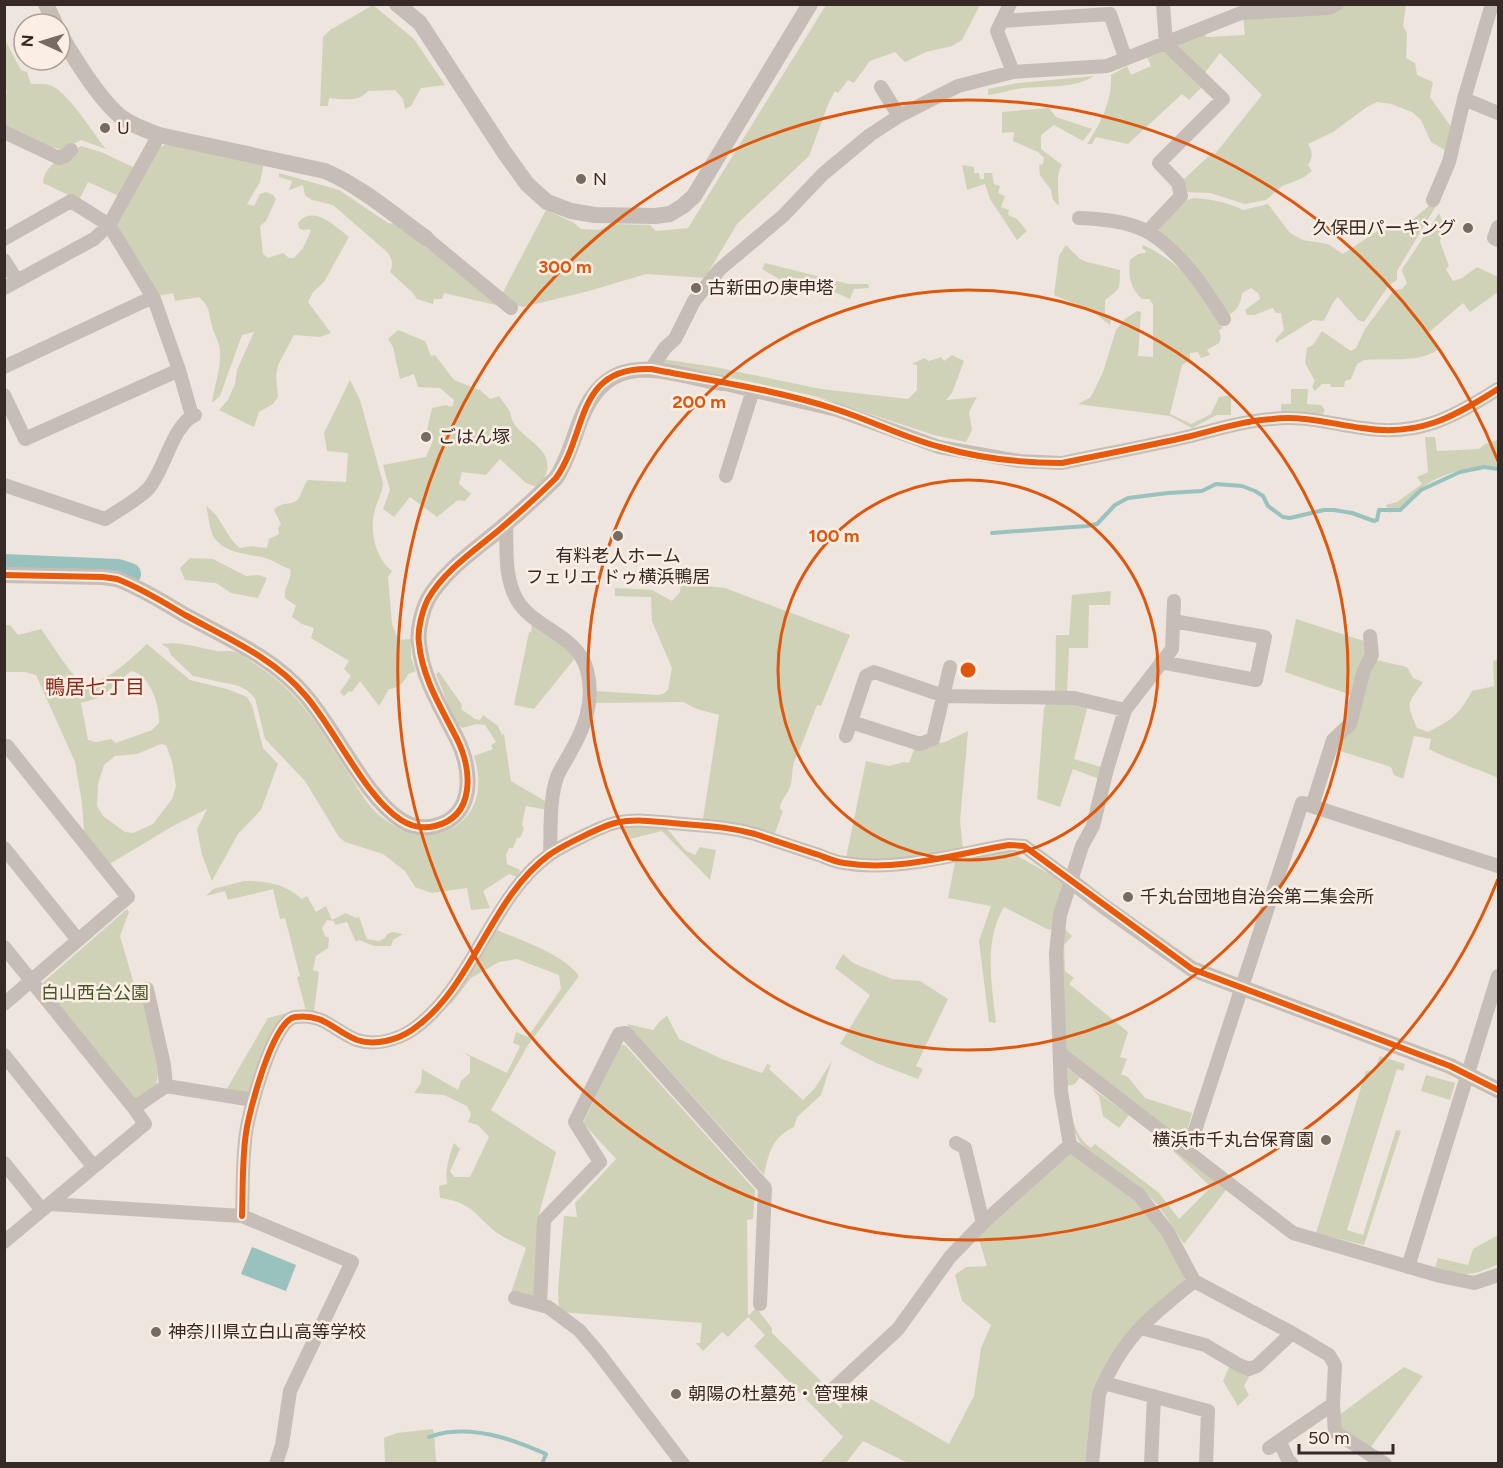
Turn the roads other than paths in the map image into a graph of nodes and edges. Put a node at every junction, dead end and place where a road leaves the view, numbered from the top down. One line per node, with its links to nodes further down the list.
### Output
1 (397, 4): 2 (street)
2 (810, 4)
3 (1010, 4): 7 (street)
4 (1163, 4): 8 (street)
5 (1337, 4): 8 (street)
6 (1492, 4): 13 (street)
7 (1002, 21): 10 (street); 11 (street)
8 (1166, 44): 10 (street); 23 (street)
9 (72, 53): 17 (street)
10 (1125, 57): 11 (street)
11 (1014, 72): 15 (street)
12 (881, 87): 15 (street)
13 (1464, 99): 14 (street); 19 (street)
14 (1498, 113)
15 (899, 116): 33 (street)
16 (4, 132): 18 (street)
17 (159, 135): 21 (street); 24 (street)
18 (71, 150)
19 (1433, 200)
20 (1079, 218): 23 (street)
21 (109, 225): 25 (street); 28 (street); 29 (street)
22 (1498, 227): 26 (street)
23 (1147, 232): 31 (street)
24 (426, 238): 30 (street)
25 (4, 240)
26 (1498, 240)
27 (4, 260): 28 (street)
28 (10, 284)
29 (153, 297): 32 (street); 34 (street)
30 (511, 308)
31 (1224, 320)
32 (4, 367)
33 (651, 369): 35 (street); 41 (street)
34 (179, 370): 38 (street); 40 (street)
35 (721, 383): 37 (street)
36 (1498, 389): 37 (street)
37 (753, 390): 39 (street)
38 (4, 395)
39 (726, 476)
40 (4, 485)
41 (506, 524): 42 (street); 55 (street)
42 (4, 575)
43 (1174, 601): 44 (street)
44 (1173, 621): 46 (street); 46 (street)
45 (1370, 636): 53 (street)
46 (1161, 662): 49 (street)
47 (950, 667): 48 (street)
48 (944, 696): 49 (street); 50 (street); 50 (street)
49 (1125, 710): 57 (street)
50 (851, 722): 51 (street)
51 (846, 736)
52 (4, 748): 58 (street)
53 (1312, 806): 56 (street); 63 (street)
54 (4, 848): 58 (street)
55 (550, 855): 57 (street); 70 (street)
56 (1498, 866)
57 (1070, 880): 63 (street); 65 (street)
58 (78, 940): 61 (street)
59 (4, 946): 61 (street)
60 (1498, 976): 67 (street)
61 (32, 981): 64 (street); 71 (street)
62 (147, 988): 68 (street)
63 (1241, 988): 67 (street); 74 (street)
64 (4, 1004)
65 (1061, 1054): 73 (street); 74 (street)
66 (4, 1055): 76 (street)
67 (1468, 1074): 69 (street); 81 (street)
68 (166, 1086): 70 (street); 71 (street)
69 (1498, 1090)
70 (253, 1100): 78 (street)
71 (134, 1108): 76 (street)
72 (956, 1143): 79 (street)
73 (1070, 1145): 79 (street); 83 (street)
74 (1188, 1152): 81 (street)
75 (4, 1163): 77 (street)
76 (93, 1166): 77 (street)
77 (46, 1207): 78 (street); 80 (street)
78 (242, 1216): 94 (street)
79 (983, 1222): 90 (street)
80 (4, 1242)
81 (1408, 1267): 82 (street)
82 (1498, 1275)
83 (1194, 1281): 87 (street); 88 (street)
84 (515, 1299): 85 (street)
85 (540, 1304): 86 (street); 95 (street)
86 (760, 1304)
87 (1141, 1328): 88 (street); 89 (street)
88 (1292, 1333): 92 (street)
89 (1104, 1383): 91 (street); 96 (street)
90 (831, 1391)
91 (1154, 1396): 97 (street); 98 (street)
92 (1333, 1404): 93 (street); 99 (street)
93 (1381, 1462)
94 (276, 1464)
95 (683, 1464)
96 (1092, 1464)
97 (1151, 1464)
98 (1206, 1464)
99 (1292, 1464)

